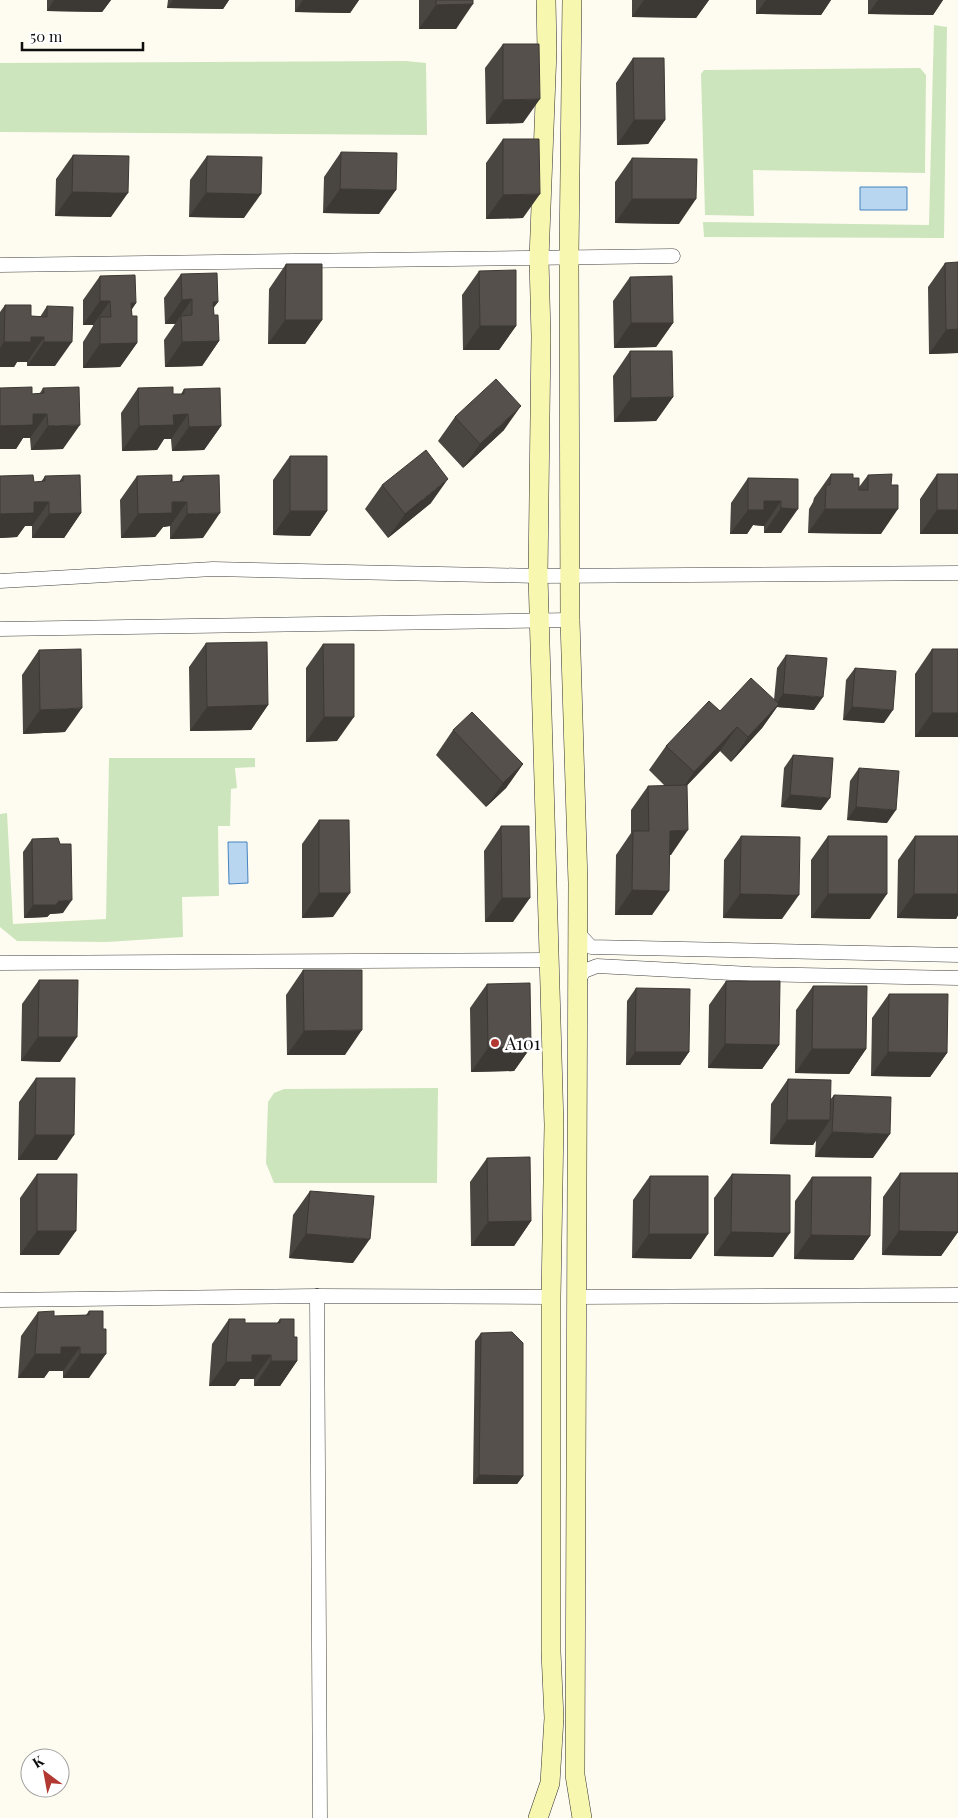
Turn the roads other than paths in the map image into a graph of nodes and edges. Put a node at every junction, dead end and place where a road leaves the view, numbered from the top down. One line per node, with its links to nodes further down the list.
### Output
1 (546, 0): 5 (main road)
2 (572, 0): 3 (main road)
3 (569, 256): 4 (street); 5 (street); 8 (main road)
4 (673, 256)
5 (539, 259): 6 (street); 9 (main road)
6 (0, 265)
7 (958, 574): 8 (street)
8 (570, 575): 9 (street); 12 (main road)
9 (538, 576): 10 (street); 11 (main road)
10 (0, 581)
11 (539, 620): 12 (street); 13 (street); 16 (main road)
12 (570, 620): 14 (main road)
13 (0, 630)
14 (578, 933): 15 (street); 19 (main road)
15 (958, 956)
16 (548, 960): 17 (street); 22 (main road)
17 (0, 962)
18 (958, 978): 19 (street)
19 (578, 981): 23 (main road)
20 (317, 1296): 22 (street); 24 (street); 25 (street)
21 (958, 1296): 23 (street)
22 (551, 1297): 26 (main road)
23 (577, 1297): 27 (main road)
24 (0, 1300)
25 (320, 1818)
26 (538, 1818)
27 (582, 1818)

